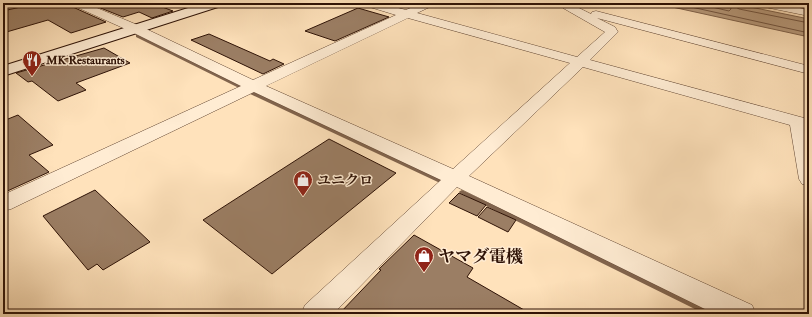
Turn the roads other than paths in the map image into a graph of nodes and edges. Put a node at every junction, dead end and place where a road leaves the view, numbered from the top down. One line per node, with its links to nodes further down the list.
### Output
1 (21, 3): 8 (street)
2 (76, 3): 11 (street)
3 (217, 3): 11 (street)
4 (367, 3): 10 (street)
5 (430, 3): 10 (street)
6 (760, 3): 9 (street)
7 (561, 5): 12 (street); 13 (street)
8 (3, 7)
9 (809, 13)
10 (406, 14): 12 (street); 15 (street)
11 (136, 29): 14 (street); 15 (street)
12 (580, 62): 16 (street); 17 (street)
13 (809, 70)
14 (3, 72)
15 (253, 86): 16 (street); 18 (street)
16 (455, 178): 19 (street); 20 (street)
17 (809, 179)
18 (3, 204)
19 (315, 314)
20 (742, 314)

